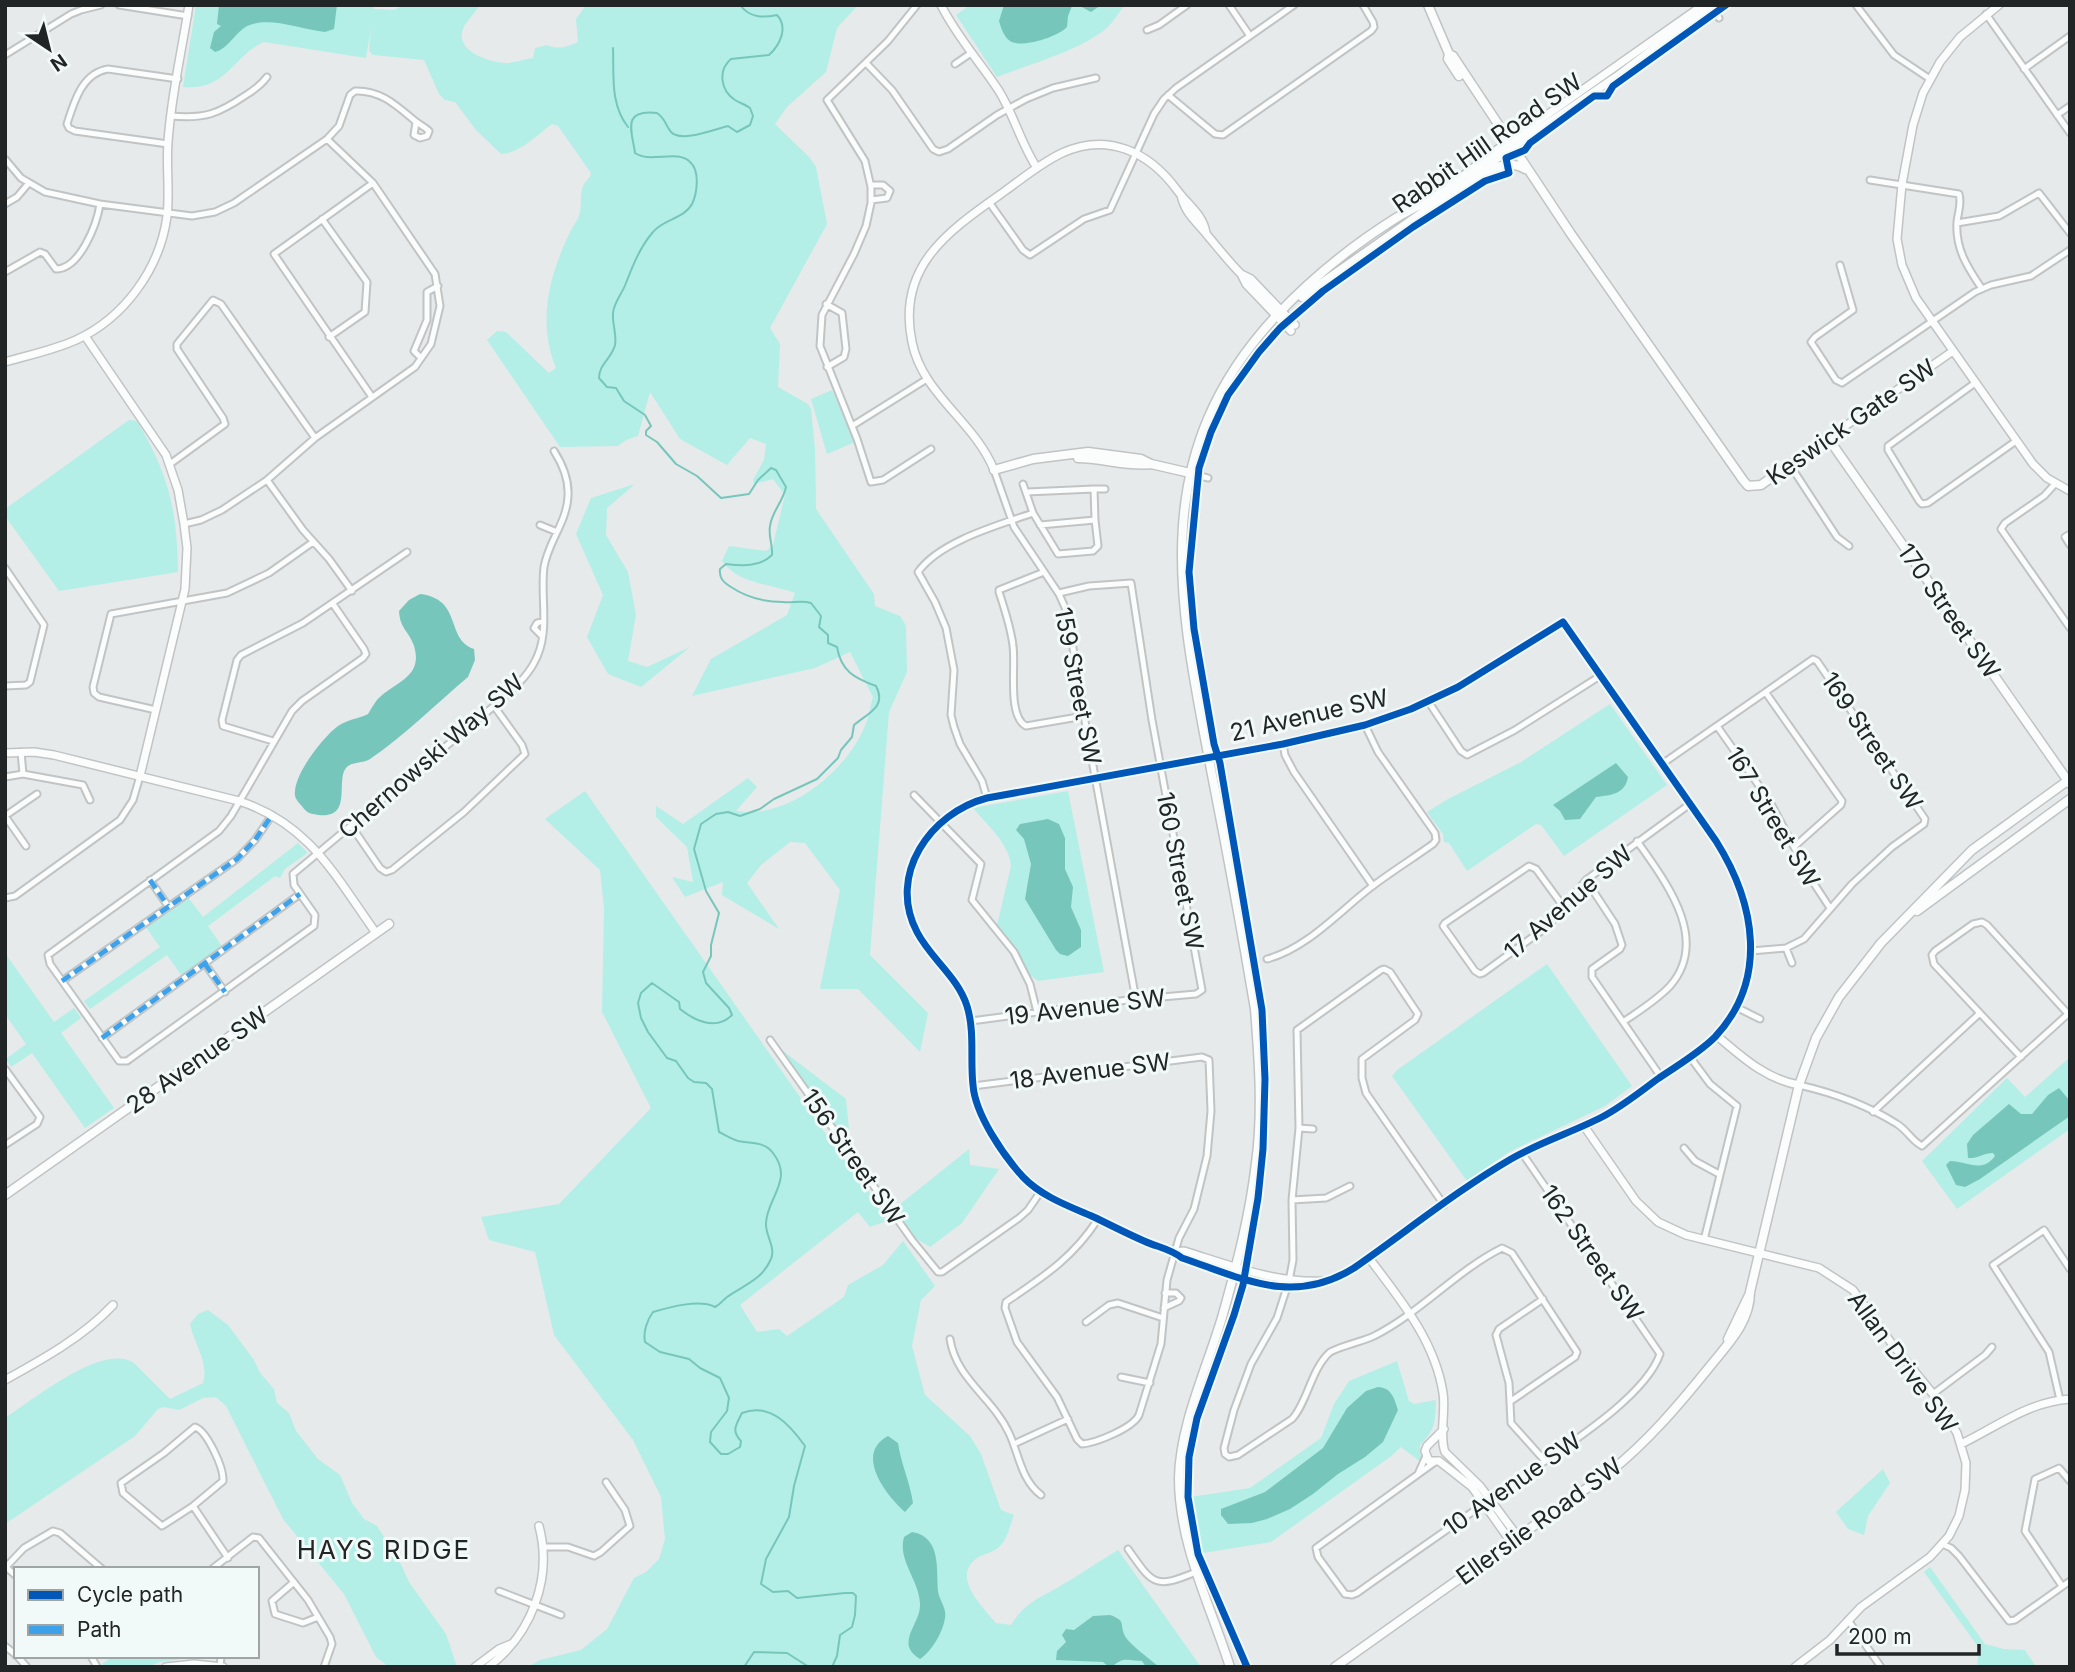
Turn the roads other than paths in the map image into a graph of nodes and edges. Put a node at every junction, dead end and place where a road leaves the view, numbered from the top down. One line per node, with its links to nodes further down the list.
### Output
1 (101, 5): 21 (street)
2 (122, 5): 15 (street)
3 (189, 5): 15 (street)
4 (918, 5): 23 (street)
5 (941, 5): 22 (street)
6 (1187, 5): 17 (street)
7 (1229, 5): 18 (street)
8 (1294, 5): 18 (street)
9 (1363, 5): 30 (street)
10 (1428, 5): 39 (main road)
11 (1856, 5): 29 (street)
12 (1999, 5): 14 (street)
13 (1708, 6): 16 (street); 39 (street, Rabbit Hill Road SW)
14 (1986, 14): 25 (street); 29 (street)
15 (188, 16): 28 (street)
16 (1719, 18)
17 (1147, 30)
18 (1250, 36): 30 (street)
19 (2070, 37): 25 (street)
20 (5, 43): 21 (street)
21 (8, 53)
22 (971, 53): 24 (street); 32 (street)
23 (866, 63): 32 (street); 48 (street)
24 (955, 64)
25 (2024, 69): 33 (street)
26 (267, 77): 34 (street)
27 (1096, 78): 32 (street)
28 (178, 79): 34 (street); 38 (street)
29 (1930, 79): 47 (street)
30 (1168, 95): 40 (street)
31 (2070, 106): 33 (street)
32 (1008, 108): 42 (street)
33 (2057, 115): 36 (street)
34 (171, 116): 38 (street)
35 (416, 122): 37 (street)
36 (2070, 133)
37 (327, 139): 45 (street); 54 (street)
38 (168, 144): 54 (street)
39 (1510, 146): 43 (main road); 49 (main road, Rabbit Hill Road SW); 57 (main road, Rabbit Hill Road SW)
40 (1137, 153): 42 (street); 51 (street); 66 (street)
41 (5, 159): 46 (street)
42 (1037, 168): 51 (street)
43 (1527, 168): 49 (main road); 85 (main road, Keswick Gate SW)
44 (1870, 180): 47 (street)
45 (373, 183): 55 (street); 63 (street)
46 (28, 184): 52 (street); 53 (street)
47 (1902, 184): 56 (street); 67 (street)
48 (871, 185): 50 (street); 50 (street)
49 (1455, 190): 62 (main road, Rabbit Hill Road SW)
50 (871, 200): 65 (street)
51 (989, 202): 75 (street)
52 (5, 204)
53 (100, 204): 54 (street); 61 (street)
54 (167, 214): 69 (street)
55 (322, 219): 70 (street); 70 (street)
56 (1957, 223): 58 (street); 64 (street)
57 (1382, 227): 62 (main road); 66 (main road, Rabbit Hill Road SW)
58 (2070, 233)
59 (2070, 250): 64 (street)
60 (1840, 265): 67 (street)
61 (5, 272)
62 (1335, 273): 66 (main road, Rabbit Hill Road SW)
63 (438, 286): 72 (street); 72 (street)
64 (1983, 289): 67 (street)
65 (826, 304): 74 (street); 74 (street)
66 (1279, 313): 68 (street); 87 (main road, Rabbit Hill Road SW)
67 (1932, 322): 71 (street)
68 (1293, 328)
69 (85, 335): 73 (street); 84 (street)
70 (329, 337): 77 (street)
71 (1953, 351): 76 (street); 80 (street, Keswick Gate SW)
72 (421, 358): 77 (street)
73 (5, 362)
74 (827, 367): 78 (street)
75 (927, 379): 78 (street); 86 (street)
76 (1975, 383): 81 (street); 81 (street)
77 (372, 397): 79 (street)
78 (852, 426): 82 (street)
79 (315, 438): 84 (street); 89 (street)
80 (1828, 438): 85 (main road, Keswick Gate SW); 129 (main road, 170 Street SW)
81 (2016, 441): 91 (street)
82 (931, 449)
83 (554, 451): 102 (street, Chernowski Way SW)
84 (170, 464): 99 (street)
85 (1790, 465): 106 (street)
86 (994, 470): 87 (main road); 97 (street, 159 Street SW)
87 (1190, 473): 88 (street); 128 (main road, Rabbit Hill Road SW)
88 (1208, 478)
89 (267, 480): 99 (street); 104 (street)
90 (1023, 484): 95 (street)
91 (2055, 484): 94 (street); 114 (street)
92 (1094, 489): 93 (street); 95 (street); 98 (street)
93 (1105, 489)
94 (2070, 491)
95 (1027, 492): 96 (street)
96 (1033, 513): 97 (street); 101 (street)
97 (1013, 520): 109 (street, 159 Street SW); 140 (street)
98 (1096, 520): 101 (street); 101 (street)
99 (184, 524): 112 (street)
100 (540, 525): 102 (street)
101 (1040, 525)
102 (557, 532): 119 (street, Chernowski Way SW)
103 (2070, 534): 105 (street)
104 (313, 542): 110 (street); 112 (street)
105 (2070, 545)
106 (1849, 546)
107 (407, 552): 110 (street)
108 (5, 568): 116 (street)
109 (1044, 572): 111 (street, 159 Street SW); 121 (street)
110 (352, 591): 113 (street)
111 (1059, 593): 121 (street, 159 Street SW); 131 (street, 160 Street SW)
112 (182, 602): 120 (street); 120 (street)
113 (333, 604): 124 (street); 124 (street)
114 (2070, 628)
115 (1600, 676): 118 (street); 118 (street, 21 Avenue SW); 130 (street)
116 (5, 686)
117 (1766, 693): 123 (street); 150 (street); 160 (street, 169 Street SW)
118 (1428, 701): 122 (street, 21 Avenue SW)
119 (494, 706): 147 (street, Chernowski Way SW); 147 (street)
120 (156, 710): 134 (street)
121 (1084, 716): 136 (street, 159 Street SW)
122 (1365, 725): 125 (street, 21 Avenue SW); 155 (street)
123 (1717, 726): 130 (street); 150 (street, 167 Street SW)
124 (273, 741): 143 (street)
125 (1283, 744): 128 (street, 21 Avenue SW); 155 (street)
126 (22, 752): 127 (street); 133 (street); 134 (street)
127 (5, 753)
128 (1209, 758): 131 (street, 21 Avenue SW); 210 (main road, Rabbit Hill Road SW)
129 (2052, 758): 132 (main road); 137 (main road, 170 Street SW)
130 (1662, 764): 144 (street)
131 (1160, 766): 136 (street, 21 Avenue SW); 171 (street, 160 Street SW)
132 (2070, 766)
133 (23, 774): 135 (street); 142 (street)
134 (140, 776): 143 (street); 157 (street)
135 (5, 777)
136 (1096, 778): 140 (street, 21 Avenue SW); 172 (street, 159 Street SW)
137 (2069, 781): 152 (main road); 162 (main road, Ellerslie Road SW)
138 (37, 794): 149 (street)
139 (914, 795): 146 (street)
140 (987, 797): 146 (street, 21 Avenue SW)
141 (2070, 799): 152 (main road, Ellerslie Road SW)
142 (90, 800)
143 (239, 801): 145 (street); 153 (street)
144 (1690, 804): 148 (street, 17 Avenue SW); 165 (street)
145 (272, 815): 151 (street); 158 (street)
146 (940, 822): 174 (street); 178 (street, 21 Avenue SW)
147 (352, 827): 151 (street, Chernowski Way SW)
148 (1637, 841): 154 (street, 17 Avenue SW); 179 (street)
149 (26, 846)
150 (1795, 846): 160 (street, 167 Street SW)
151 (318, 854): 156 (street, Chernowski Way SW); 163 (street)
152 (1990, 857): 162 (main road, Ellerslie Road SW)
153 (150, 880): 158 (street); 169 (street)
154 (1586, 880): 159 (street, 17 Avenue SW); 179 (street)
155 (1373, 886): 166 (street)
156 (300, 894): 168 (street); 170 (street)
157 (5, 898)
158 (168, 905): 169 (street)
159 (1563, 906): 159 (street, 17 Avenue SW)
160 (1830, 908): 164 (street)
161 (388, 924): 163 (main road, 28 Avenue SW)
162 (1896, 928): 187 (main road, Ellerslie Road SW)
163 (376, 933): 199 (main road, 28 Avenue SW)
164 (1786, 948): 165 (street); 167 (street)
165 (1751, 951): 173 (street)
166 (1267, 959)
167 (1792, 963)
168 (205, 964): 170 (street); 181 (street)
169 (62, 981): 181 (street)
170 (225, 992): 181 (street)
171 (1199, 993): 172 (street, 19 Avenue SW)
172 (1136, 1000): 174 (street, 19 Avenue SW)
173 (1736, 1007): 177 (street); 180 (street)
174 (1037, 1012): 178 (street, 19 Avenue SW)
175 (1980, 1013): 176 (street); 184 (street); 189 (street)
176 (2069, 1015): 184 (street)
177 (1760, 1019)
178 (971, 1021): 188 (street, 21 Avenue SW)
179 (1623, 1022): 186 (street)
180 (1716, 1035): 183 (street); 187 (street)
181 (102, 1038)
182 (770, 1040): 198 (street, 156 Street SW)
183 (1690, 1057): 186 (street); 196 (street)
184 (2021, 1057): 189 (street)
185 (5, 1069): 193 (street)
186 (1661, 1077): 190 (street)
187 (1799, 1085): 189 (street); 207 (main road, Ellerslie Road SW)
188 (973, 1086): 198 (street, 21 Avenue SW); 206 (street, 18 Avenue SW)
189 (1873, 1112)
190 (1584, 1126): 195 (street); 204 (street, Allan Drive SW)
191 (1299, 1128): 192 (street); 200 (street); 201 (street)
192 (1313, 1129)
193 (5, 1145)
194 (1684, 1148): 196 (street)
195 (1522, 1153): 201 (street); 221 (street, 162 Street SW)
196 (1719, 1174): 204 (street)
197 (1350, 1186): 200 (street)
198 (1041, 1191): 202 (street, 21 Avenue SW)
199 (5, 1195)
200 (1292, 1200): 205 (street)
201 (1444, 1205): 208 (street)
202 (1097, 1219): 206 (street, 21 Avenue SW); 229 (street)
203 (1286, 1240): 205 (street)
204 (1703, 1240): 207 (street, Allan Drive SW)
205 (1294, 1241): 211 (street)
206 (1175, 1252): 210 (street, 21 Avenue SW); 212 (street)
207 (1759, 1252): 225 (street, Allan Drive SW); 245 (main road, Ellerslie Road SW)
208 (1369, 1258): 211 (street, 21 Avenue SW); 216 (street)
209 (2070, 1269): 227 (street)
210 (1235, 1271): 211 (street, 21 Avenue SW); 253 (main road, Rabbit Hill Road SW)
211 (1288, 1284): 216 (street)
212 (1165, 1293): 215 (street); 215 (street)
213 (1543, 1299): 216 (street); 228 (street); 228 (street)
214 (113, 1305): 223 (street)
215 (1164, 1308): 217 (street)
216 (1409, 1313): 230 (street)
217 (1163, 1318): 218 (street); 224 (street)
218 (1086, 1322)
219 (950, 1339): 232 (street)
220 (1992, 1347): 225 (street)
221 (1660, 1354): 236 (street, 10 Avenue SW)
222 (1121, 1377): 224 (street)
223 (5, 1380)
224 (1150, 1383): 229 (street)
225 (1933, 1394): 233 (street, Allan Drive SW)
226 (2070, 1399): 227 (street)
227 (2060, 1400): 233 (street)
228 (1511, 1401): 236 (street)
229 (1068, 1419): 232 (street)
230 (1444, 1428): 231 (street); 234 (street)
231 (1431, 1443): 234 (street); 235 (street)
232 (1014, 1444): 241 (street)
233 (1961, 1444): 246 (street, Allan Drive SW)
234 (1443, 1449): 237 (street); 242 (street)
235 (1426, 1456): 237 (street); 238 (street)
236 (1545, 1461): 242 (street, 10 Avenue SW)
237 (1437, 1462): 238 (street); 242 (street)
238 (1418, 1474): 242 (street, 10 Avenue SW)
239 (2070, 1481): 256 (street)
240 (606, 1482): 247 (street)
241 (1041, 1495)
242 (1488, 1501): 245 (street)
243 (194, 1506): 243 (street); 249 (street)
244 (539, 1526): 247 (street)
245 (1515, 1539): 271 (main road, Ellerslie Road SW)
246 (1942, 1544): 256 (street); 261 (street, Allan Drive SW)
247 (544, 1547): 258 (street)
248 (1128, 1549): 253 (street)
249 (228, 1558): 251 (street); 255 (street)
250 (100, 1567): 252 (street)
251 (215, 1567)
252 (6, 1568)
253 (1196, 1572): 270 (main road, Rabbit Hill Road SW)
254 (2070, 1581): 256 (street)
255 (294, 1582): 260 (street); 260 (street)
256 (2062, 1586)
257 (499, 1591): 258 (street)
258 (535, 1604): 259 (street); 262 (street)
259 (561, 1615)
260 (318, 1617): 267 (street)
261 (1849, 1620): 265 (street, Allan Drive SW); 272 (street)
262 (511, 1643): 268 (street); 269 (street)
263 (218, 1665): 264 (street)
264 (201, 1666): 266 (street)
265 (1798, 1666)
266 (166, 1667)
267 (324, 1667)
268 (475, 1667)
269 (488, 1667)
270 (1230, 1667)
271 (1335, 1667)
272 (1881, 1667)

